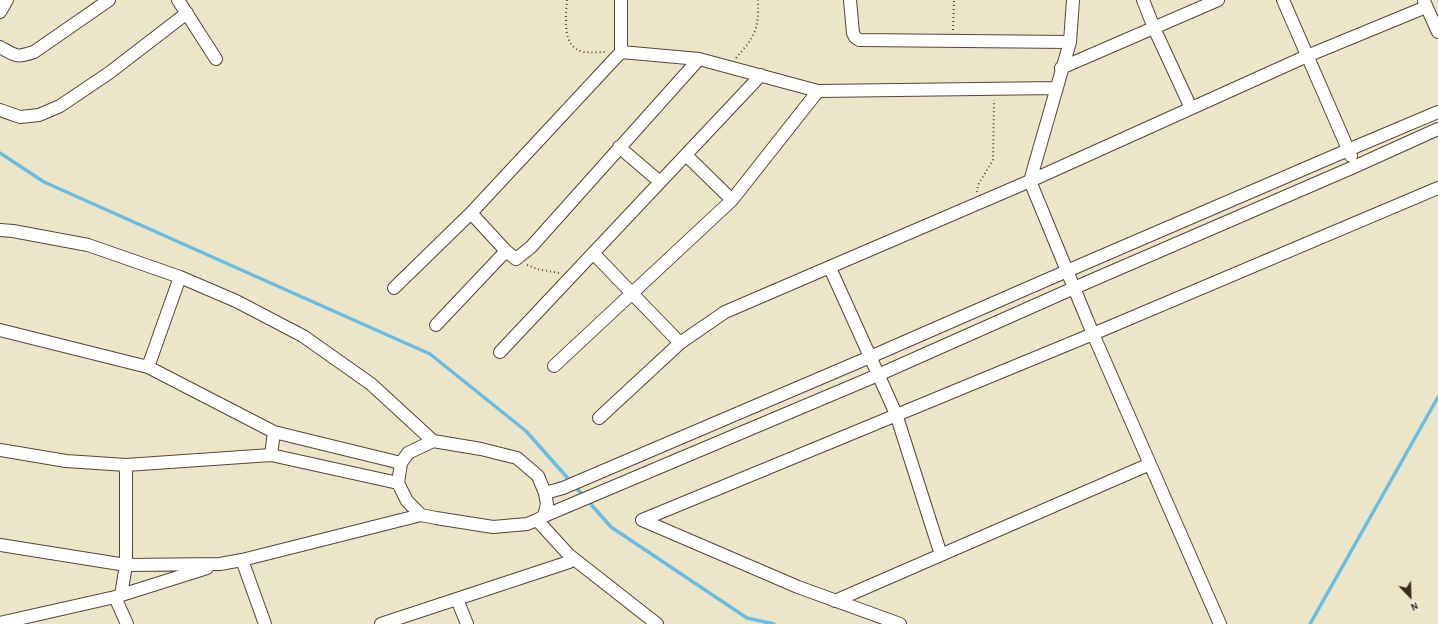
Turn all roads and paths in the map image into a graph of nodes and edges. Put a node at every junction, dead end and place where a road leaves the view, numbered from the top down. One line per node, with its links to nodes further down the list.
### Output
1 (7, 0): 14 (street)
2 (109, 0): 20 (street)
3 (178, 0): 15 (street)
4 (567, 0): 21 (path)
5 (621, 0): 21 (street)
6 (758, 0): 25 (path)
7 (850, 0): 18 (street)
8 (954, 0): 18 (path)
9 (1073, 0): 19 (street)
10 (1143, 0): 16 (street)
11 (1218, 0): 16 (street)
12 (1283, 0): 22 (street)
13 (1425, 3): 17 (street); 22 (street)
14 (0, 12)
15 (187, 13): 23 (street); 32 (street)
16 (1154, 28): 26 (street); 31 (street)
17 (1438, 32)
18 (952, 41): 19 (street)
19 (1070, 42): 26 (street)
20 (0, 46)
21 (621, 52): 24 (street); 44 (street)
22 (1307, 56): 31 (street); 36 (street)
23 (216, 59)
24 (699, 59): 25 (street); 35 (street)
25 (729, 67): 27 (street)
26 (1061, 68): 29 (street)
27 (760, 75): 30 (street); 37 (street)
28 (995, 88): 29 (street); 30 (street); 43 (path)
29 (1057, 88): 39 (street)
30 (818, 91): 42 (street)
31 (1191, 108): 39 (street)
32 (0, 110)
33 (1438, 112): 36 (street)
34 (1438, 129): 38 (street)
35 (620, 147): 40 (street); 48 (street)
36 (1348, 150): 38 (street); 50 (street)
37 (686, 154): 40 (street); 42 (street)
38 (1356, 166): 54 (street)
39 (1030, 181): 43 (street); 50 (street)
40 (660, 182): 47 (street)
41 (1438, 188): 58 (street)
42 (732, 200): 55 (street)
43 (980, 203): 49 (street)
44 (471, 213): 46 (street); 53 (street)
45 (0, 230): 52 (street)
46 (506, 251): 48 (street); 56 (street)
47 (593, 253): 51 (street); 55 (street)
48 (516, 259): 51 (path)
49 (830, 268): 59 (street); 61 (street)
50 (1067, 271): 54 (street); 61 (street)
51 (572, 275): 60 (street)
52 (180, 277): 63 (street); 68 (street)
53 (394, 288)
54 (1074, 288): 58 (street); 64 (street)
55 (632, 294): 59 (street); 62 (street)
56 (436, 325)
57 (0, 330): 63 (street)
58 (1093, 334): 65 (street); 72 (street)
59 (680, 343): 66 (street)
60 (500, 352)
61 (870, 357): 64 (street); 75 (street)
62 (554, 366)
63 (148, 367): 67 (street)
64 (878, 375): 65 (street); 77 (street)
65 (896, 414): 80 (street); 86 (street)
66 (599, 418)
67 (274, 432): 70 (street); 71 (street)
68 (433, 440): 71 (street); 75 (street)
69 (0, 450): 73 (street)
70 (271, 455): 73 (street); 74 (street)
71 (401, 463): 74 (street)
72 (1150, 464): 80 (street); 94 (street)
73 (126, 465): 83 (street)
74 (398, 483): 76 (street)
75 (545, 492): 77 (street)
76 (421, 515): 77 (street); 81 (street)
77 (541, 518): 79 (street)
78 (0, 545): 83 (street)
79 (569, 555): 85 (street); 92 (street)
80 (941, 555): 86 (street)
81 (242, 560): 82 (street); 89 (street)
82 (220, 564): 83 (street); 84 (street)
83 (126, 565): 84 (street)
84 (118, 596): 87 (street); 88 (street)
85 (457, 599): 90 (street); 91 (street)
86 (835, 601): 93 (street)
87 (0, 624)
88 (128, 624)
89 (265, 624)
90 (381, 624)
91 (467, 624)
92 (657, 624)
93 (900, 624)
94 (1220, 624)

